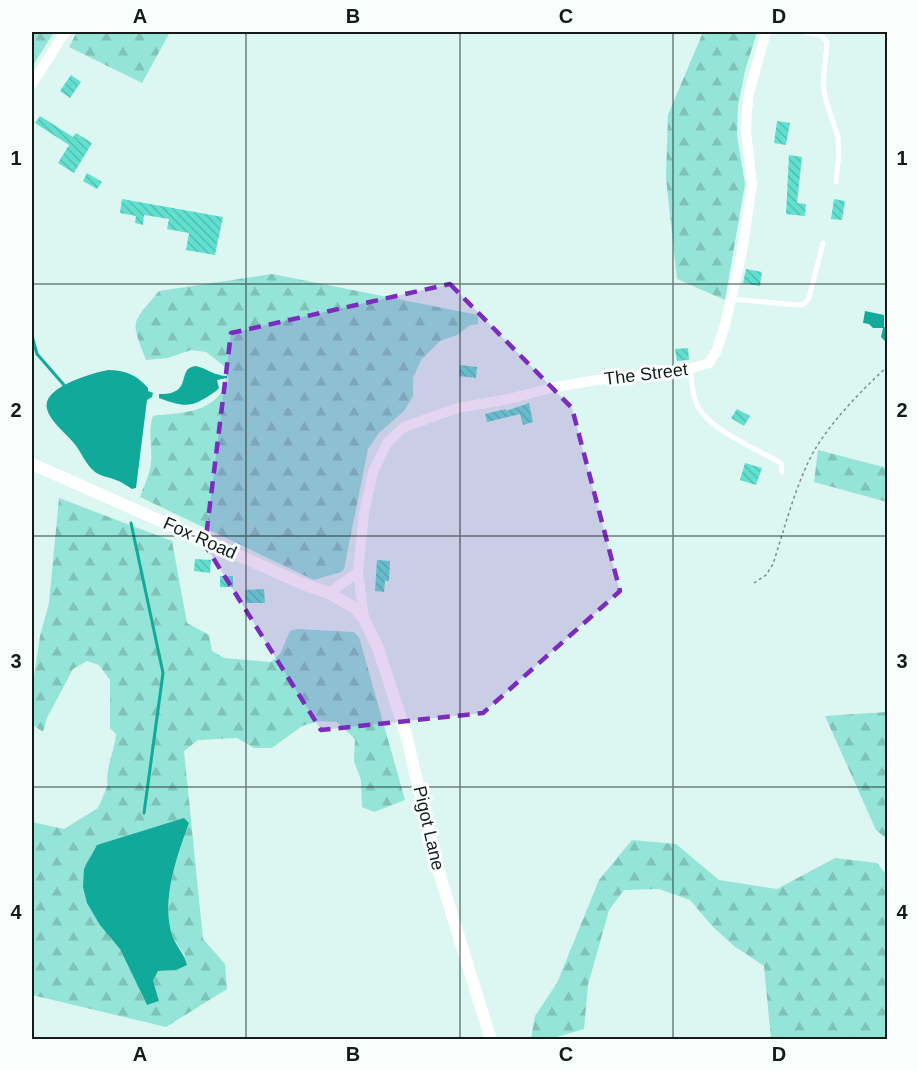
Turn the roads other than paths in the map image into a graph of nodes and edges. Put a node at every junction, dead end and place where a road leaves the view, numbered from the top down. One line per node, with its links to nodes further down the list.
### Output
1 (65, 32): 4 (street)
2 (766, 32): 7 (street, The Street)
3 (804, 32): 5 (lane)
4 (32, 84)
5 (836, 182)
6 (823, 243): 7 (lane)
7 (732, 299): 8 (street, The Street)
8 (690, 369): 10 (lane); 11 (street, The Street)
9 (32, 464): 12 (street, Fox Road)
10 (782, 472)
11 (358, 572): 12 (street); 13 (street, The Street)
12 (329, 592): 13 (street, Fox Road)
13 (364, 619): 14 (street, Pigot Lane)
14 (491, 1040)

